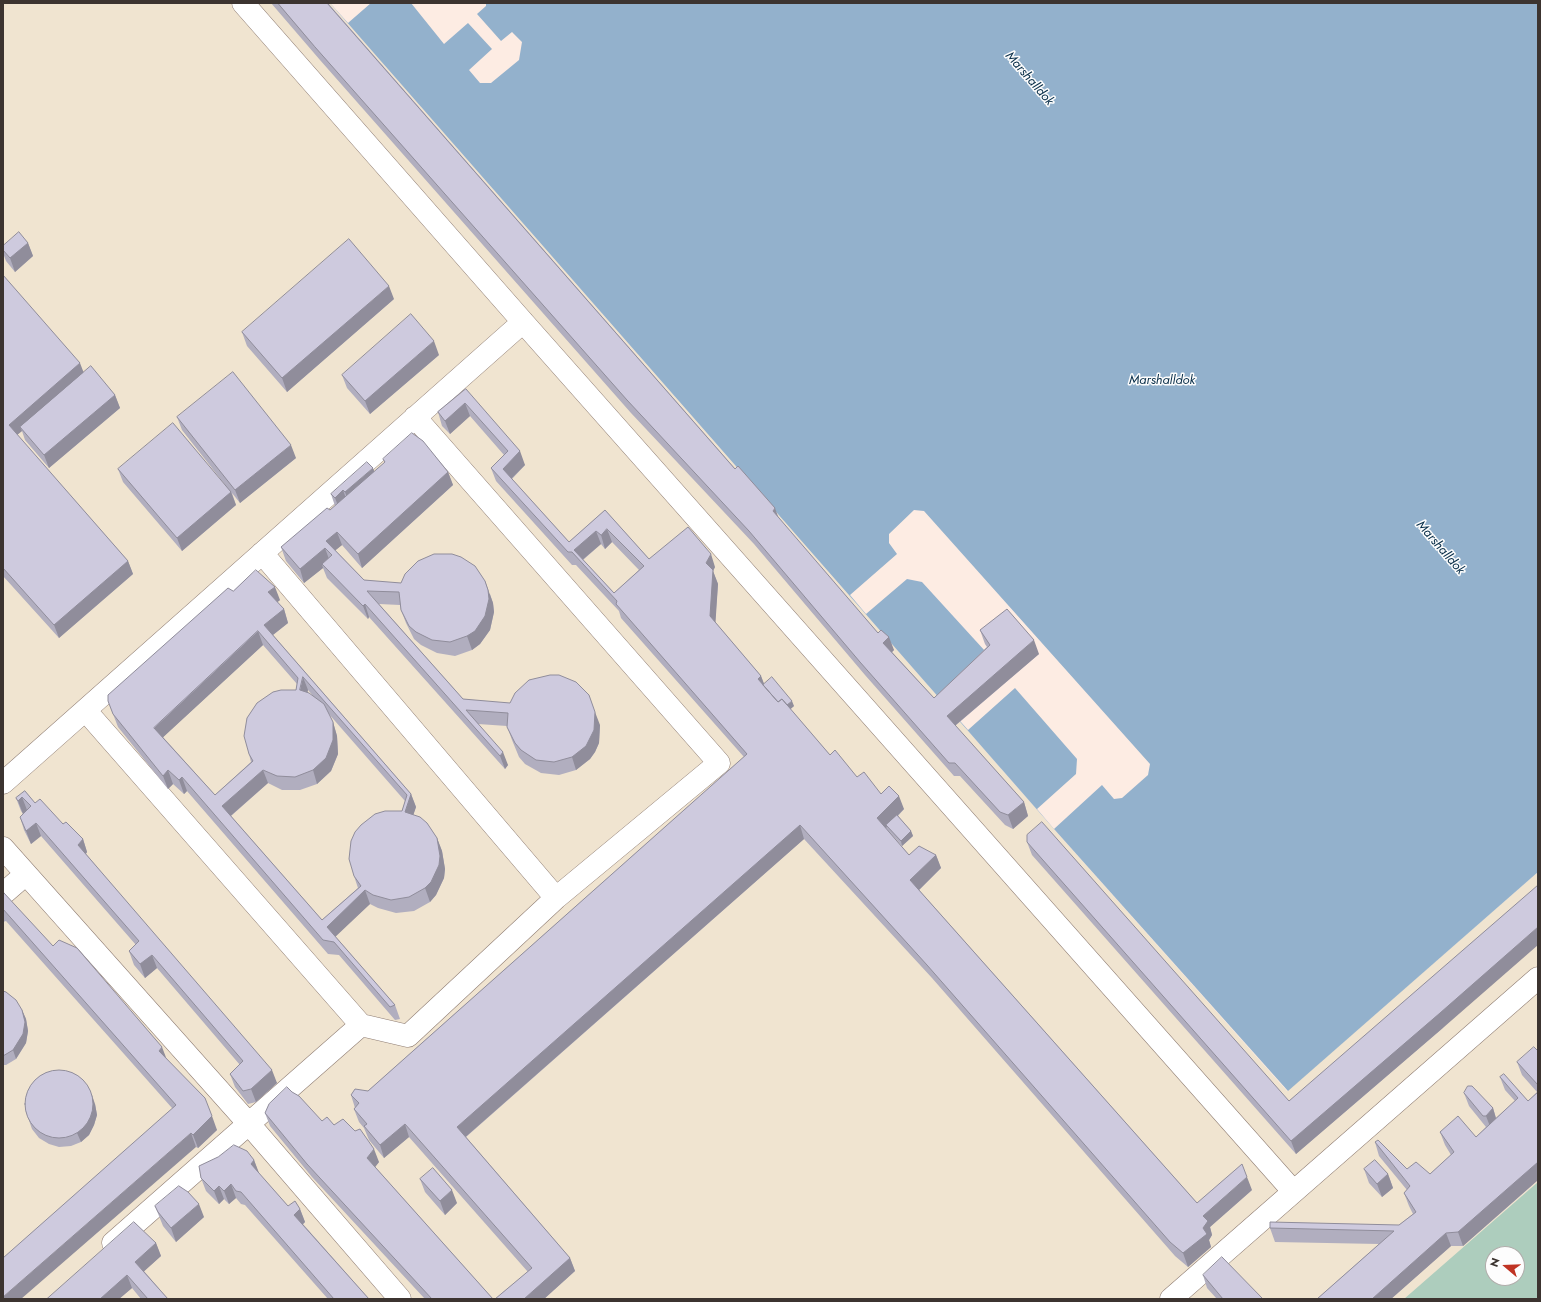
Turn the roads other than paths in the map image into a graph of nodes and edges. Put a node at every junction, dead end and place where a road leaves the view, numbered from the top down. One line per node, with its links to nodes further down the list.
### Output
1 (243, 3): 2 (lane)
2 (523, 322): 3 (lane); 14 (lane)
3 (415, 417): 4 (lane); 10 (lane)
4 (262, 553): 5 (lane); 10 (lane)
5 (86, 711): 6 (lane); 12 (lane)
6 (3, 783)
7 (3, 848): 8 (lane)
8 (26, 874): 9 (lane); 13 (lane)
9 (3, 894)
10 (556, 898): 12 (lane)
11 (1538, 978): 14 (lane)
12 (361, 1025): 13 (lane)
13 (249, 1124): 15 (lane); 16 (lane)
14 (1293, 1191): 17 (lane)
15 (96, 1258)
16 (400, 1299)
17 (1171, 1299)

